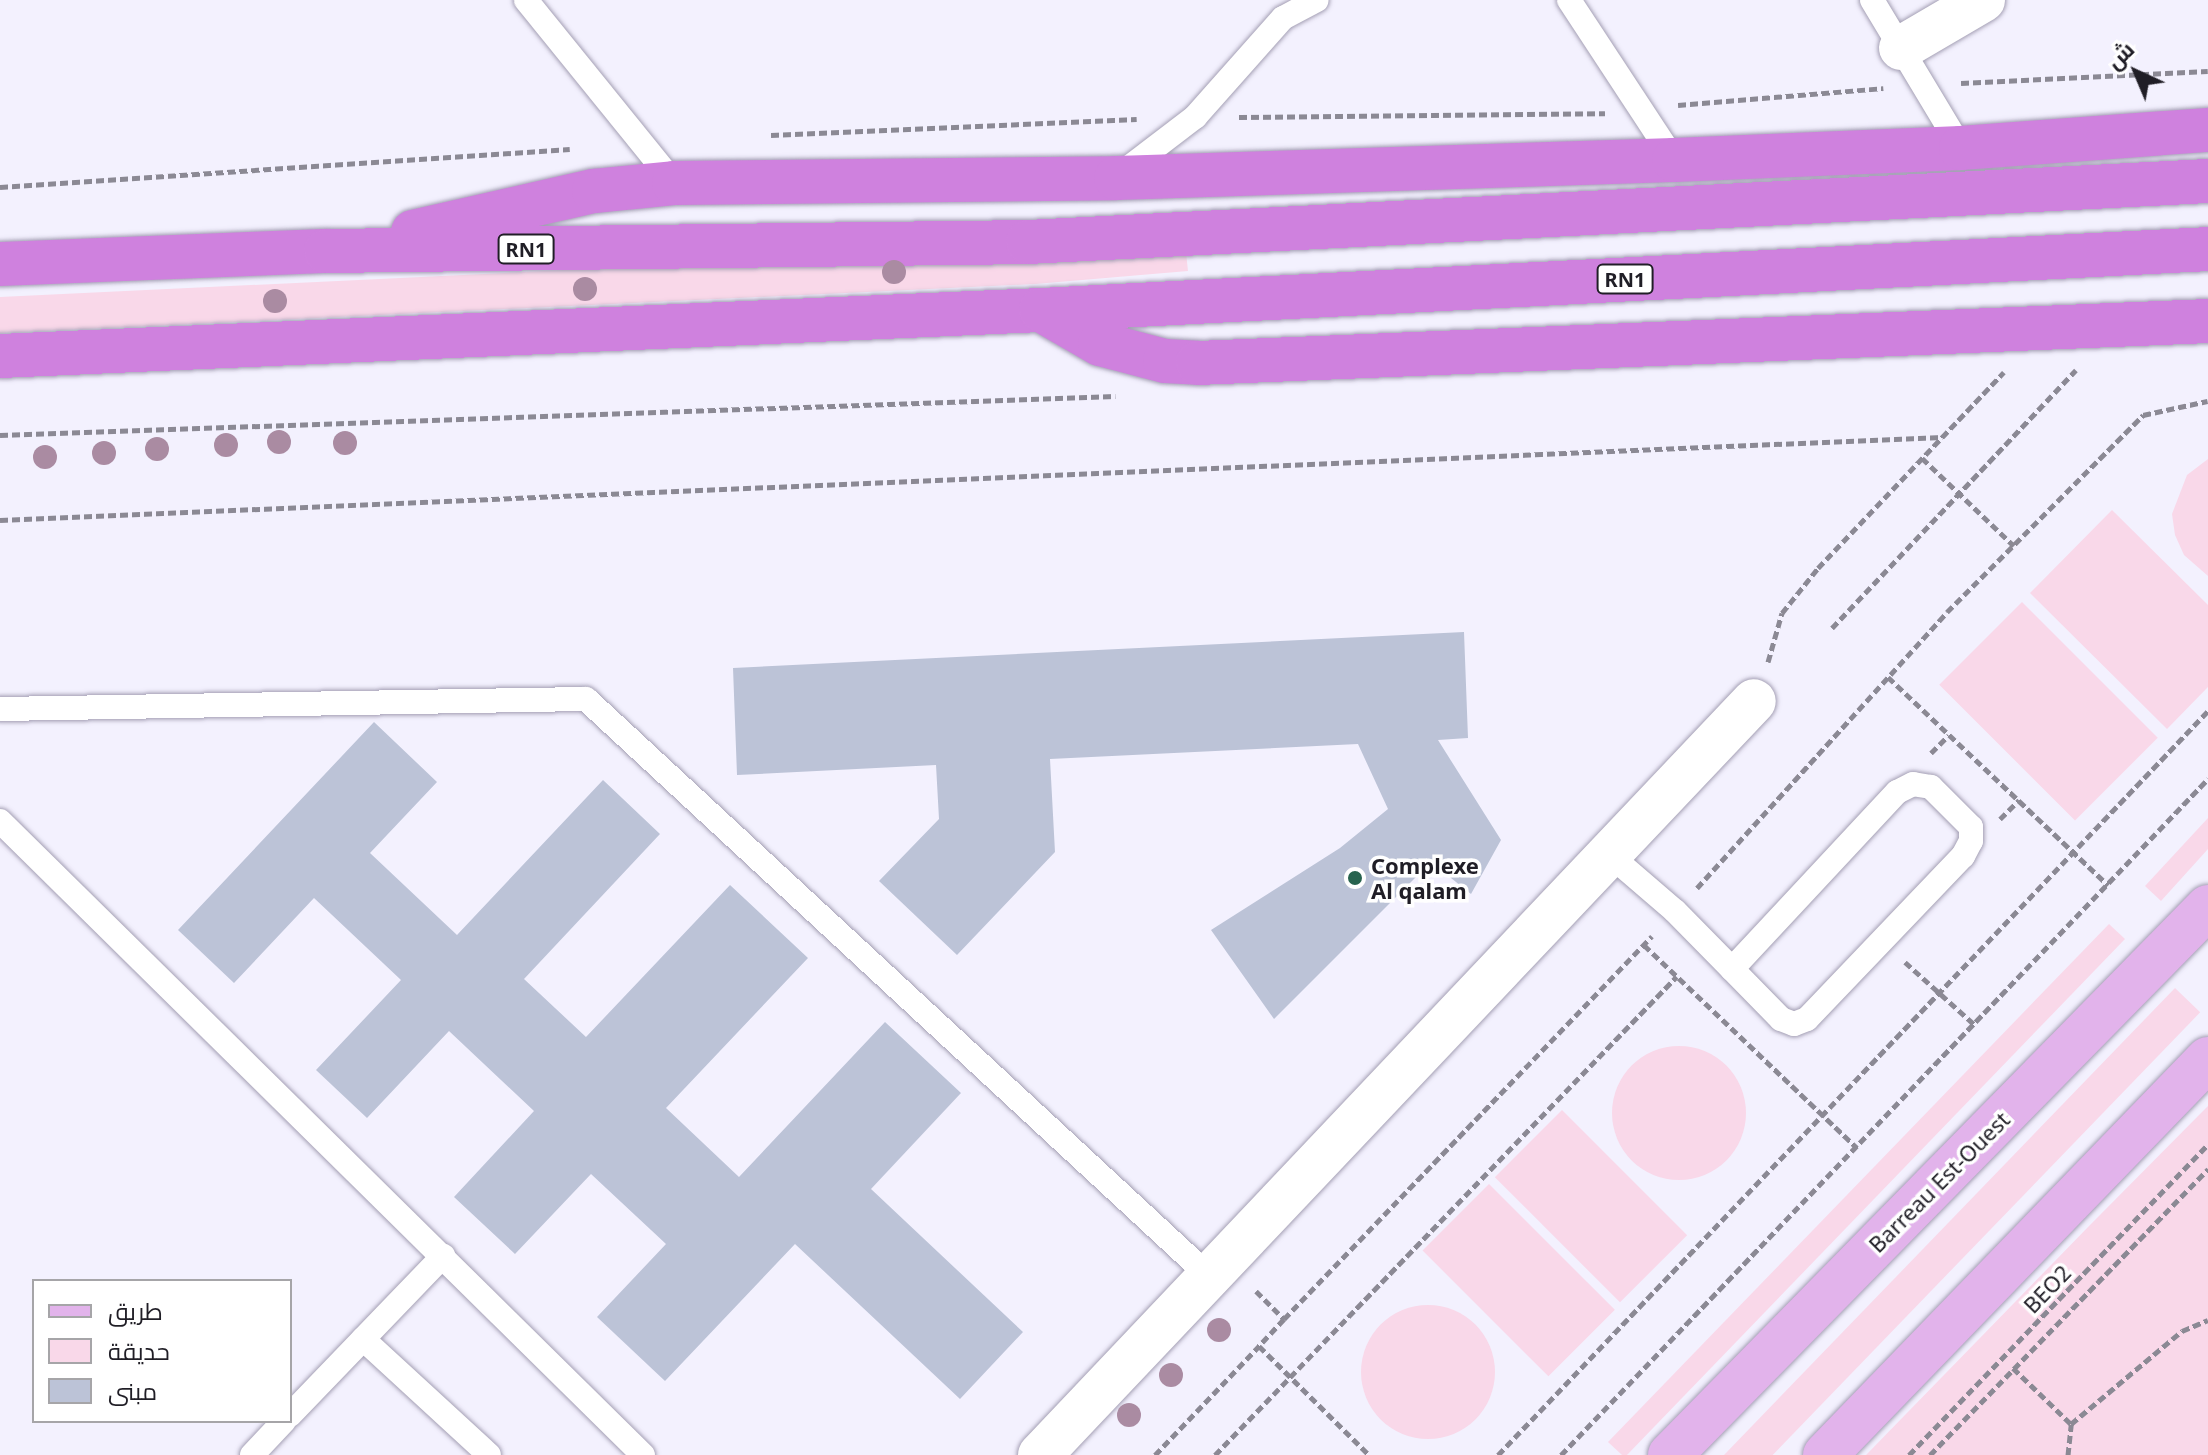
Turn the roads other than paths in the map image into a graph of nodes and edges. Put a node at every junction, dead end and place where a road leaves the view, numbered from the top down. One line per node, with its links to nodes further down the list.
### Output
1 (526, 0): 13 (lane)
2 (1317, 0): 6 (lane)
3 (1569, 0): 10 (lane)
4 (1872, 0): 7 (lane)
5 (1983, 0): 7 (street)
6 (1283, 9): 11 (lane)
7 (1901, 48): 9 (lane)
8 (2208, 130): 9 (highway)
9 (1961, 148): 10 (highway)
10 (1674, 160): 11 (highway)
11 (1116, 178): 13 (highway)
12 (2208, 181): 15 (highway, RN1)
13 (674, 183): 15 (highway)
14 (2208, 249): 17 (highway, RN1)
15 (326, 251): 16 (highway, RN1)
16 (0, 264)
17 (1041, 310): 18 (highway); 19 (highway, RN1)
18 (2208, 321)
19 (0, 356)
20 (1754, 701): 23 (street)
21 (0, 709): 28 (lane)
22 (0, 821): 27 (lane)
23 (1611, 856): 25 (lane); 28 (street)
24 (2208, 907): 36 (main road, Barreau Est-Ouest)
25 (1732, 969): 25 (lane)
26 (2208, 1059): 37 (main road)
27 (443, 1256): 29 (lane); 32 (lane)
28 (1217, 1269): 35 (street)
29 (363, 1339): 30 (lane); 34 (lane)
30 (292, 1413)
31 (282, 1423): 33 (lane)
32 (639, 1454)
33 (252, 1455)
34 (489, 1455)
35 (1040, 1455)
36 (1670, 1455)
37 (1825, 1455)

